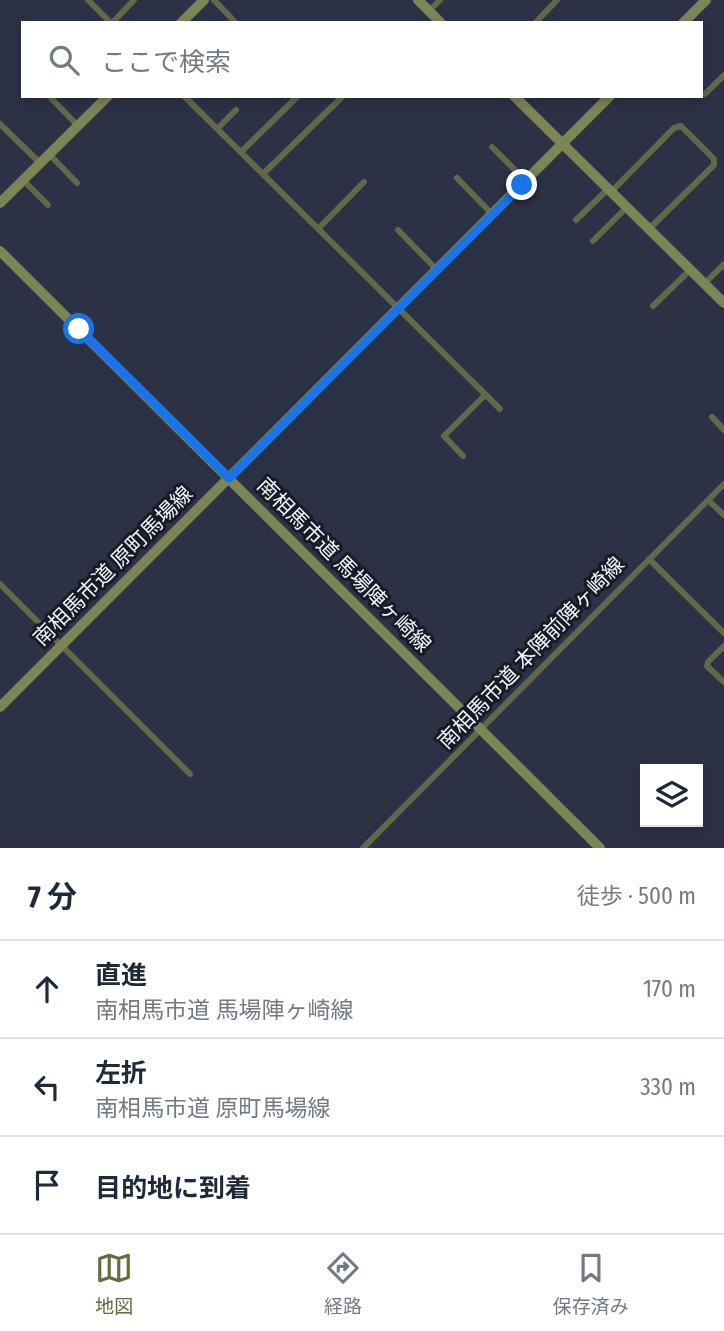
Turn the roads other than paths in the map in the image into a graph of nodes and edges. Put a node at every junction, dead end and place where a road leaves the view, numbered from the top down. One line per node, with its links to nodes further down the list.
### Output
1 (88, 0): 10 (street)
2 (134, 0): 11 (street)
3 (204, 0): 12 (street)
4 (214, 0): 13 (street)
5 (418, 0): 9 (street)
6 (440, 0): 9 (street)
7 (557, 0): 15 (street)
8 (706, 0): 16 (street)
9 (429, 11): 14 (street)
10 (110, 21)
11 (114, 21)
12 (183, 21)
13 (234, 21)
14 (439, 21)
15 (537, 21)
16 (685, 21)
17 (724, 75): 18 (street)
18 (705, 94)
19 (51, 98): 28 (street)
20 (103, 98): 28 (street)
21 (186, 98): 29 (street)
22 (296, 98): 32 (street)
23 (341, 98): 35 (street)
24 (516, 98): 30 (street)
25 (608, 98): 30 (street, 南相馬市道 原町馬場線)
26 (236, 110): 29 (street)
27 (0, 124): 34 (street)
28 (78, 126): 33 (street)
29 (217, 129): 32 (street)
30 (562, 144): 38 (street, 南相馬市道 原町馬場線); 41 (street)
31 (492, 146): 38 (street)
32 (241, 152): 35 (street)
33 (49, 154): 34 (street); 40 (street)
34 (40, 163): 37 (street)
35 (263, 174): 47 (street)
36 (457, 178): 45 (street)
37 (23, 180): 42 (street); 43 (street)
38 (526, 181): 45 (street, 南相馬市道 原町馬場線)
39 (364, 182): 47 (street)
40 (77, 183)
41 (610, 190): 44 (street); 46 (street); 48 (street)
42 (0, 203)
43 (48, 205)
44 (627, 207): 48 (street); 50 (street)
45 (492, 214): 53 (street, 南相馬市道 原町馬場線)
46 (576, 220)
47 (318, 229): 58 (street)
48 (649, 229): 54 (street)
49 (398, 230): 53 (street)
50 (593, 241)
51 (0, 251): 64 (street, 南相馬市道 馬場陣ヶ崎線)
52 (724, 264): 55 (street)
53 (437, 270): 58 (street, 南相馬市道 原町馬場線)
54 (690, 270): 55 (street); 57 (street)
55 (704, 284): 56 (street)
56 (724, 303)
57 (653, 306)
58 (398, 309): 59 (street); 64 (street, 南相馬市道 原町馬場線)
59 (485, 395): 60 (street); 63 (street)
60 (500, 409)
61 (712, 417): 62 (street)
62 (724, 430)
63 (463, 456)
64 (229, 478): 71 (street, 南相馬市道 原町馬場線); 75 (street, 南相馬市道 馬場陣ヶ崎線)
65 (724, 484): 66 (street, 南相馬市道 本陣前陣ヶ崎線)
66 (708, 500): 67 (street); 68 (street, 南相馬市道 本陣前陣ヶ崎線)
67 (724, 515)
68 (649, 559): 70 (street); 75 (street, 南相馬市道 本陣前陣ヶ崎線)
69 (0, 584): 71 (street)
70 (724, 633)
71 (62, 645): 74 (street, 南相馬市道 原町馬場線); 76 (street)
72 (724, 646): 73 (street)
73 (724, 682)
74 (0, 707)
75 (481, 729): 77 (street, 南相馬市道 本陣前陣ヶ崎線); 78 (street, 南相馬市道 馬場陣ヶ崎線)
76 (190, 774)
77 (363, 848)
78 (600, 848)

